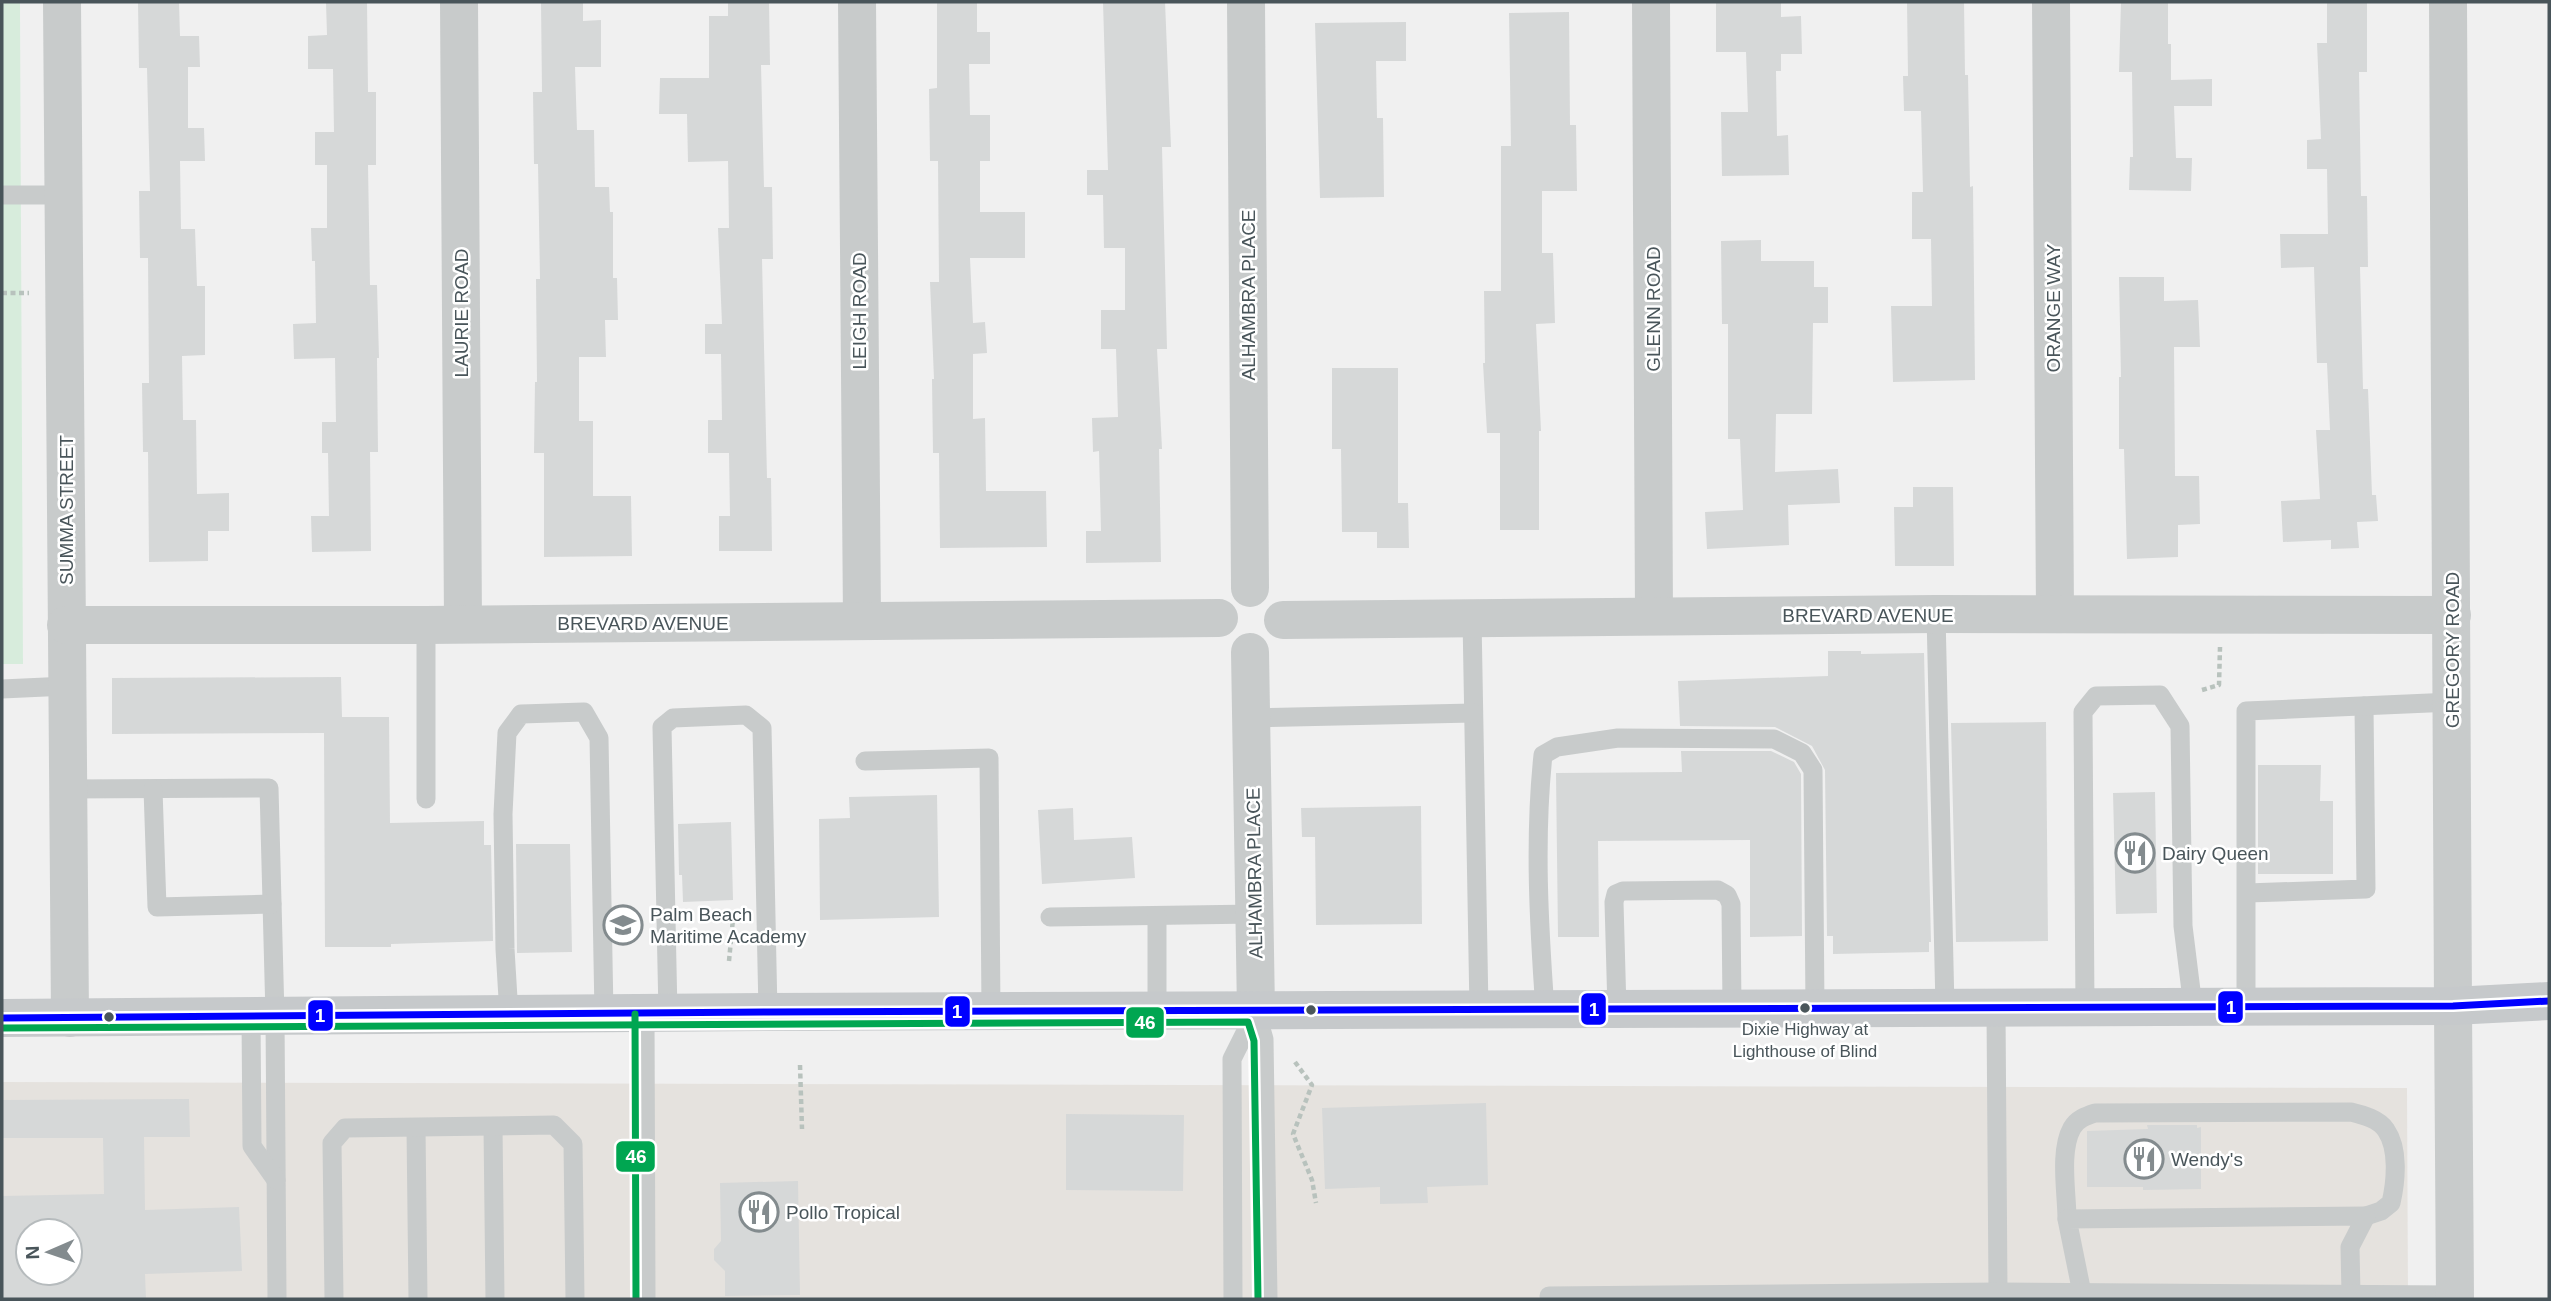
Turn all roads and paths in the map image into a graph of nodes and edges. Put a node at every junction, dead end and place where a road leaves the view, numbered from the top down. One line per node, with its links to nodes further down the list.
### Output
1 (62, 2): 9 (street, SUMMA STREET)
2 (459, 2): 22 (street, LAURIE ROAD)
3 (857, 2): 20 (street, LEIGH ROAD)
4 (1246, 2): 12 (street, ALHAMBRA PLACE)
5 (1651, 2): 16 (street, GLENN ROAD)
6 (2051, 2): 14 (street, ORANGE WAY)
7 (2448, 2): 15 (street, GREGORY ROAD)
8 (2, 195): 9 (lane)
9 (64, 195): 21 (street, SUMMA STREET)
10 (2, 293): 11 (path)
11 (38, 293)
12 (1250, 588): 17 (street); 19 (street)
13 (1936, 614): 14 (street, BREVARD AVENUE); 16 (street, BREVARD AVENUE); 47 (lane)
14 (2055, 614): 15 (street, BREVARD AVENUE)
15 (2452, 615): 28 (street, GREGORY ROAD)
16 (1654, 616): 18 (street, BREVARD AVENUE)
17 (1219, 618): 20 (street, BREVARD AVENUE); 24 (street)
18 (1472, 618): 19 (street, BREVARD AVENUE); 30 (lane)
19 (1283, 620): 24 (street)
20 (862, 621): 22 (street, BREVARD AVENUE)
21 (66, 625): 22 (street, BREVARD AVENUE); 25 (street, SUMMA STREET)
22 (445, 625): 35 (lane)
23 (2220, 646): 27 (path)
24 (1250, 652): 31 (street, ALHAMBRA PLACE)
25 (67, 686): 26 (lane); 33 (street, SUMMA STREET)
26 (2, 689)
27 (2202, 690)
28 (2452, 702): 29 (lane); 45 (street, GREGORY ROAD)
29 (2364, 706): 36 (lane); 36 (lane)
30 (1473, 713): 31 (lane); 52 (lane)
31 (1251, 718): 38 (street, ALHAMBRA PLACE)
32 (865, 761): 58 (lane)
33 (68, 789): 34 (lane); 64 (street, SUMMA STREET)
34 (153, 789): 37 (lane); 37 (lane)
35 (426, 799)
36 (2247, 893): 44 (lane)
37 (272, 904): 62 (lane)
38 (1255, 914): 39 (lane); 56 (street, ALHAMBRA PLACE)
39 (1157, 916): 40 (lane); 55 (lane)
40 (1050, 917)
41 (749, 921): 42 (path)
42 (729, 961)
43 (2549, 1001): 45 (main road)
44 (2246, 1006): 45 (main road); 46 (main road)
45 (2453, 1006): 77 (street, GREGORY ROAD)
46 (2193, 1007): 48 (main road); 48 (lane)
47 (1945, 1008): 50 (main road); 51 (main road)
48 (2085, 1008): 51 (main road)
49 (1732, 1009): 50 (main road); 54 (main road); 54 (lane)
50 (1815, 1009): 53 (lane)
51 (1996, 1009): 73 (lane)
52 (1479, 1010): 53 (main road); 56 (main road)
53 (1545, 1010): 54 (main road)
54 (1617, 1010)
55 (1157, 1011): 56 (main road); 58 (main road)
56 (1256, 1011): 84 (lane); 85 (lane)
57 (768, 1012): 58 (main road); 60 (main road); 60 (lane)
58 (991, 1012)
59 (604, 1014): 60 (main road); 61 (main road); 61 (lane)
60 (657, 1014): 83 (lane)
61 (509, 1015): 62 (main road)
62 (263, 1016): 64 (main road); 78 (lane)
63 (2, 1018): 64 (main road)
64 (70, 1018)
65 (1295, 1062): 70 (path)
66 (800, 1065): 69 (path)
67 (493, 1127): 68 (lane); 81 (lane); 82 (lane)
68 (416, 1128): 79 (lane); 80 (lane)
69 (802, 1129)
70 (1316, 1203)
71 (2366, 1216): 72 (lane); 72 (lane); 75 (lane)
72 (2067, 1219): 74 (lane)
73 (1998, 1292): 74 (lane); 76 (lane)
74 (2082, 1293): 75 (lane)
75 (2351, 1294): 77 (lane)
76 (1549, 1296)
77 (2455, 1297)
78 (277, 1299)
79 (334, 1299)
80 (418, 1299)
81 (495, 1299)
82 (575, 1299)
83 (646, 1299)
84 (1233, 1299)
85 (1268, 1299)

